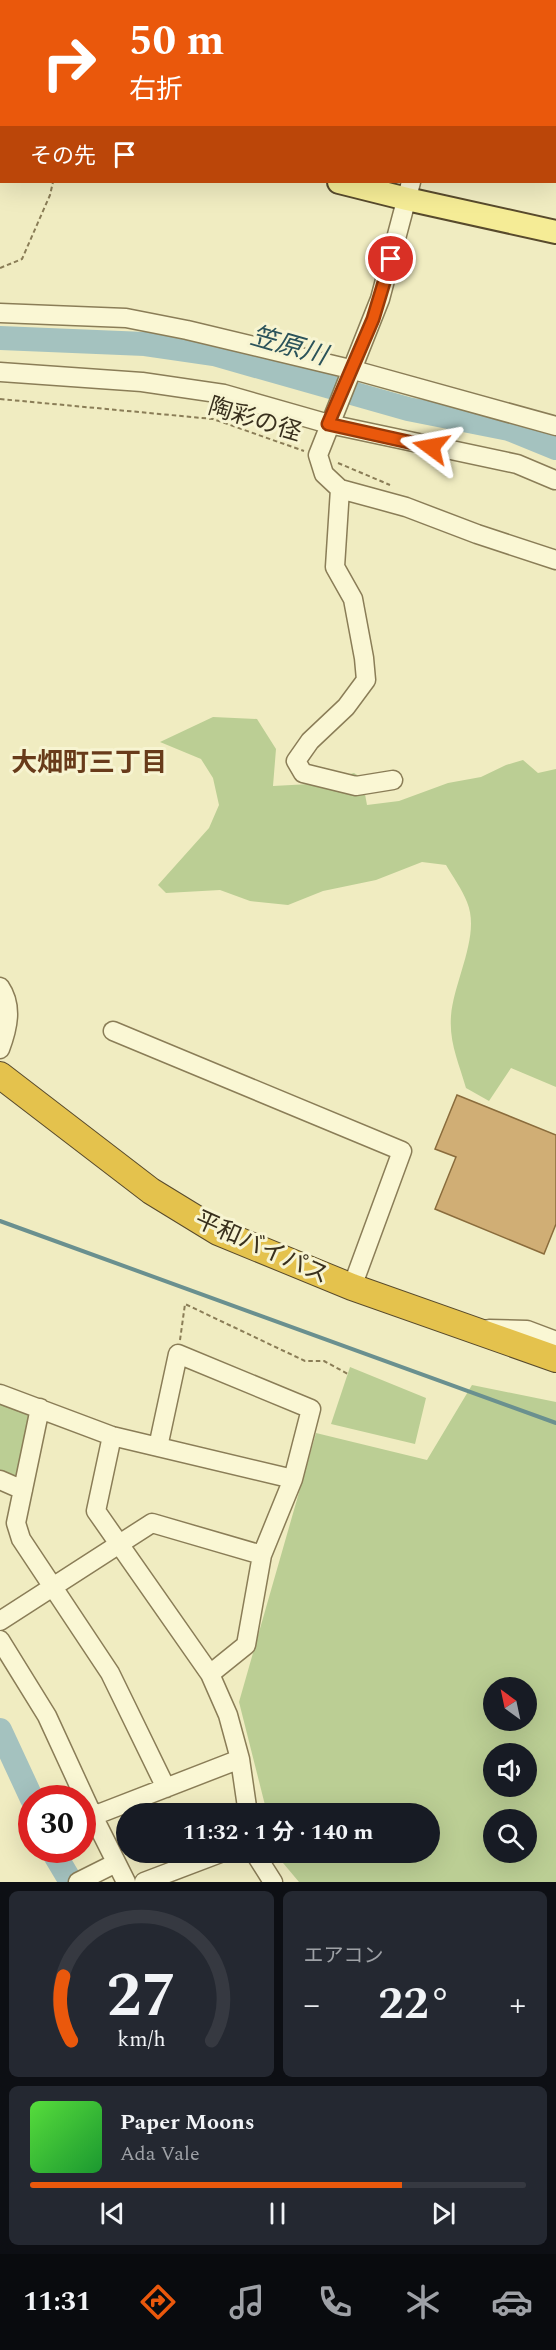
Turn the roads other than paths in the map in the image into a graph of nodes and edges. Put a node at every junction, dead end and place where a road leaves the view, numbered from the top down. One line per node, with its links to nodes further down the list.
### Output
1 (348, 183): 2 (main road)
2 (409, 190): 3 (main road); 5 (street)
3 (556, 232)
4 (0, 314): 5 (street)
5 (350, 369): 7 (street); 8 (street)
6 (0, 372): 7 (street)
7 (328, 424): 9 (street); 10 (street)
8 (556, 426)
9 (555, 480)
10 (340, 489): 11 (street); 12 (street)
11 (556, 560)
12 (393, 780)
13 (0, 987): 15 (street)
14 (113, 1031): 17 (street)
15 (0, 1049)
16 (0, 1075): 17 (highway, 平和バイパス)
17 (352, 1287): 18 (highway, 平和バイパス)
18 (472, 1329): 19 (street); 20 (highway, 平和バイパス)
19 (556, 1341)
20 (556, 1359)
21 (0, 1394): 22 (street)
22 (40, 1408): 23 (street); 27 (street)
23 (112, 1436): 24 (street); 28 (street)
24 (158, 1447): 25 (street); 25 (street)
25 (293, 1479): 29 (street)
26 (0, 1480): 27 (street)
27 (23, 1490): 30 (street)
28 (118, 1543): 29 (street); 30 (street); 33 (street)
29 (262, 1555): 33 (street)
30 (53, 1586): 31 (street); 36 (street)
31 (0, 1621)
32 (0, 1640): 35 (street)
33 (210, 1674): 34 (street)
34 (240, 1759): 36 (street); 37 (street)
35 (79, 1785)
36 (166, 1788): 38 (street)
37 (246, 1803)
38 (96, 1815)
39 (96, 1822): 40 (street)
40 (116, 1863): 43 (street); 44 (street)
41 (194, 1863): 45 (street)
42 (261, 1863): 46 (street)
43 (78, 1882)
44 (126, 1882)
45 (144, 1882)
46 (273, 1882)

